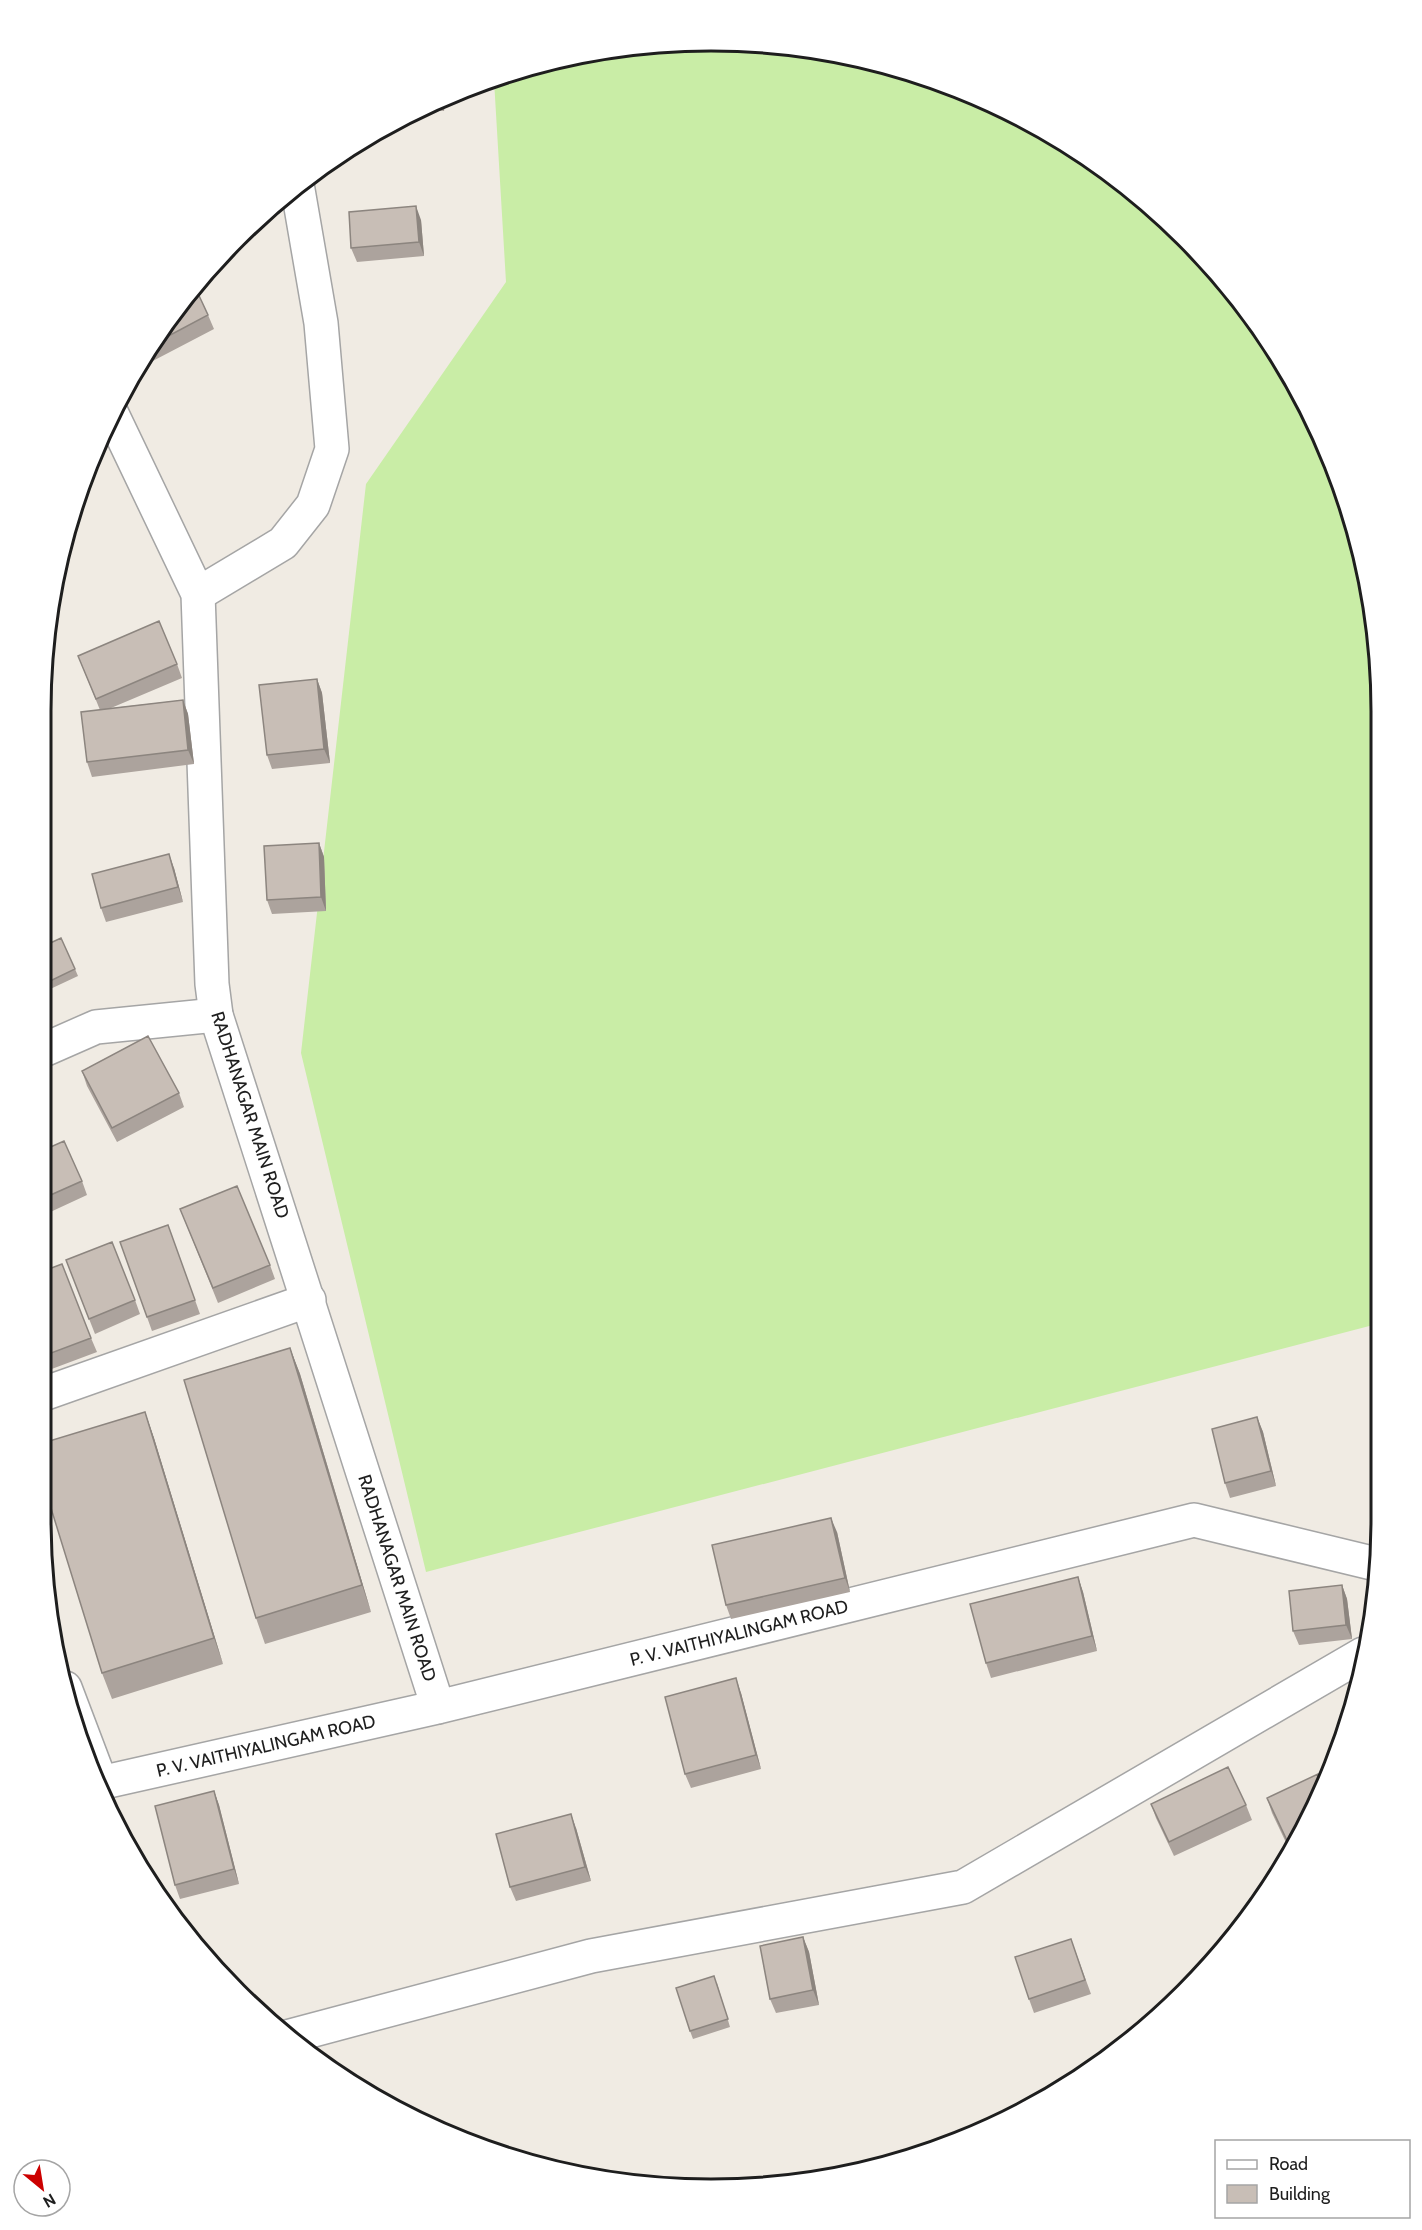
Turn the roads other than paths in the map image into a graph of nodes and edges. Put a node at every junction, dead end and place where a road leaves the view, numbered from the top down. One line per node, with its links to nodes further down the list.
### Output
1 (299, 195): 3 (street)
2 (117, 424): 3 (street, RADHANAGAR MAIN ROAD)
3 (198, 594): 4 (street, RADHANAGAR MAIN ROAD)
4 (216, 1015): 5 (street); 6 (street, RADHANAGAR MAIN ROAD)
5 (51, 1046)
6 (309, 1300): 7 (street); 10 (street, RADHANAGAR MAIN ROAD)
7 (51, 1391)
8 (1370, 1563): 10 (street, P. V. VAITHIYALINGAM ROAD)
9 (1356, 1658): 12 (street)
10 (438, 1707): 11 (street, P. V. VAITHIYALINGAM ROAD)
11 (106, 1782)
12 (298, 2034)

